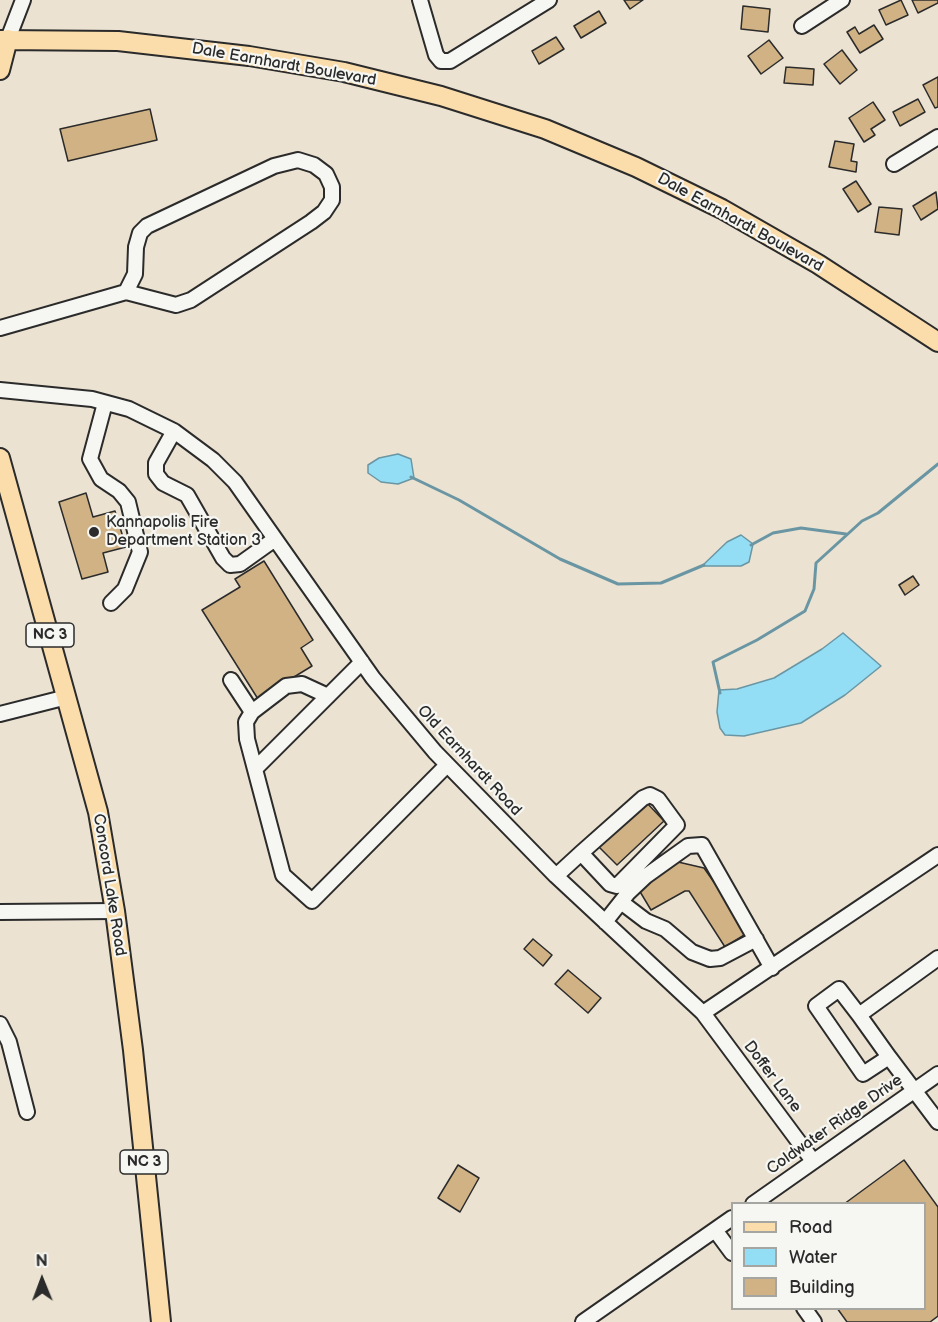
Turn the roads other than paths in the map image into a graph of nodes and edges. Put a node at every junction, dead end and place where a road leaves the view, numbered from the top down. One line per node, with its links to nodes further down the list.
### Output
1 (22, 0): 6 (street)
2 (420, 0): 3 (street)
3 (549, 0)
4 (843, 0): 5 (street)
5 (802, 26)
6 (4, 40): 7 (main road); 12 (main road, Dale Earnhardt Boulevard)
7 (0, 70)
8 (938, 137): 9 (street)
9 (894, 164)
10 (126, 292): 10 (street); 11 (street)
11 (0, 328)
12 (938, 342)
13 (0, 390): 14 (street, Old Earnhardt Road)
14 (105, 403): 15 (street, Old Earnhardt Road); 18 (street)
15 (174, 430): 17 (street, Old Earnhardt Road); 17 (street)
16 (0, 458): 22 (main road, Concord Lake Road / NC 3)
17 (275, 539): 19 (street, Old Earnhardt Road)
18 (111, 603)
19 (362, 662): 21 (street); 25 (street, Old Earnhardt Road)
20 (231, 680): 23 (street)
21 (328, 696): 23 (street); 26 (street)
22 (67, 698): 24 (street); 31 (main road, Concord Lake Road / NC 3)
23 (252, 712): 26 (street)
24 (0, 714)
25 (447, 765): 26 (street); 29 (street, Old Earnhardt Road)
26 (256, 768)
27 (581, 853): 27 (street); 29 (street)
28 (938, 855): 36 (street)
29 (556, 876): 33 (street, Old Earnhardt Road)
30 (621, 902): 33 (street); 34 (street); 34 (street)
31 (115, 911): 32 (street); 50 (main road, Concord Lake Road / NC 3)
32 (0, 912)
33 (604, 922): 37 (street, Old Earnhardt Road)
34 (756, 939): 36 (street)
35 (938, 958): 38 (street)
36 (771, 968): 37 (street)
37 (704, 1013): 45 (street, Doffer Lane)
38 (859, 1015): 40 (street); 40 (street)
39 (0, 1024): 43 (street)
40 (889, 1057): 42 (street)
41 (938, 1074): 42 (street, Coldwater Ridge Drive)
42 (914, 1089): 44 (street); 45 (street, Coldwater Ridge Drive)
43 (27, 1112)
44 (938, 1122)
45 (813, 1161): 46 (street, Coldwater Ridge Drive)
46 (754, 1202)
47 (731, 1219): 48 (street)
48 (715, 1230): 49 (street); 51 (street)
49 (731, 1252)
50 (161, 1322)
51 (583, 1322)

